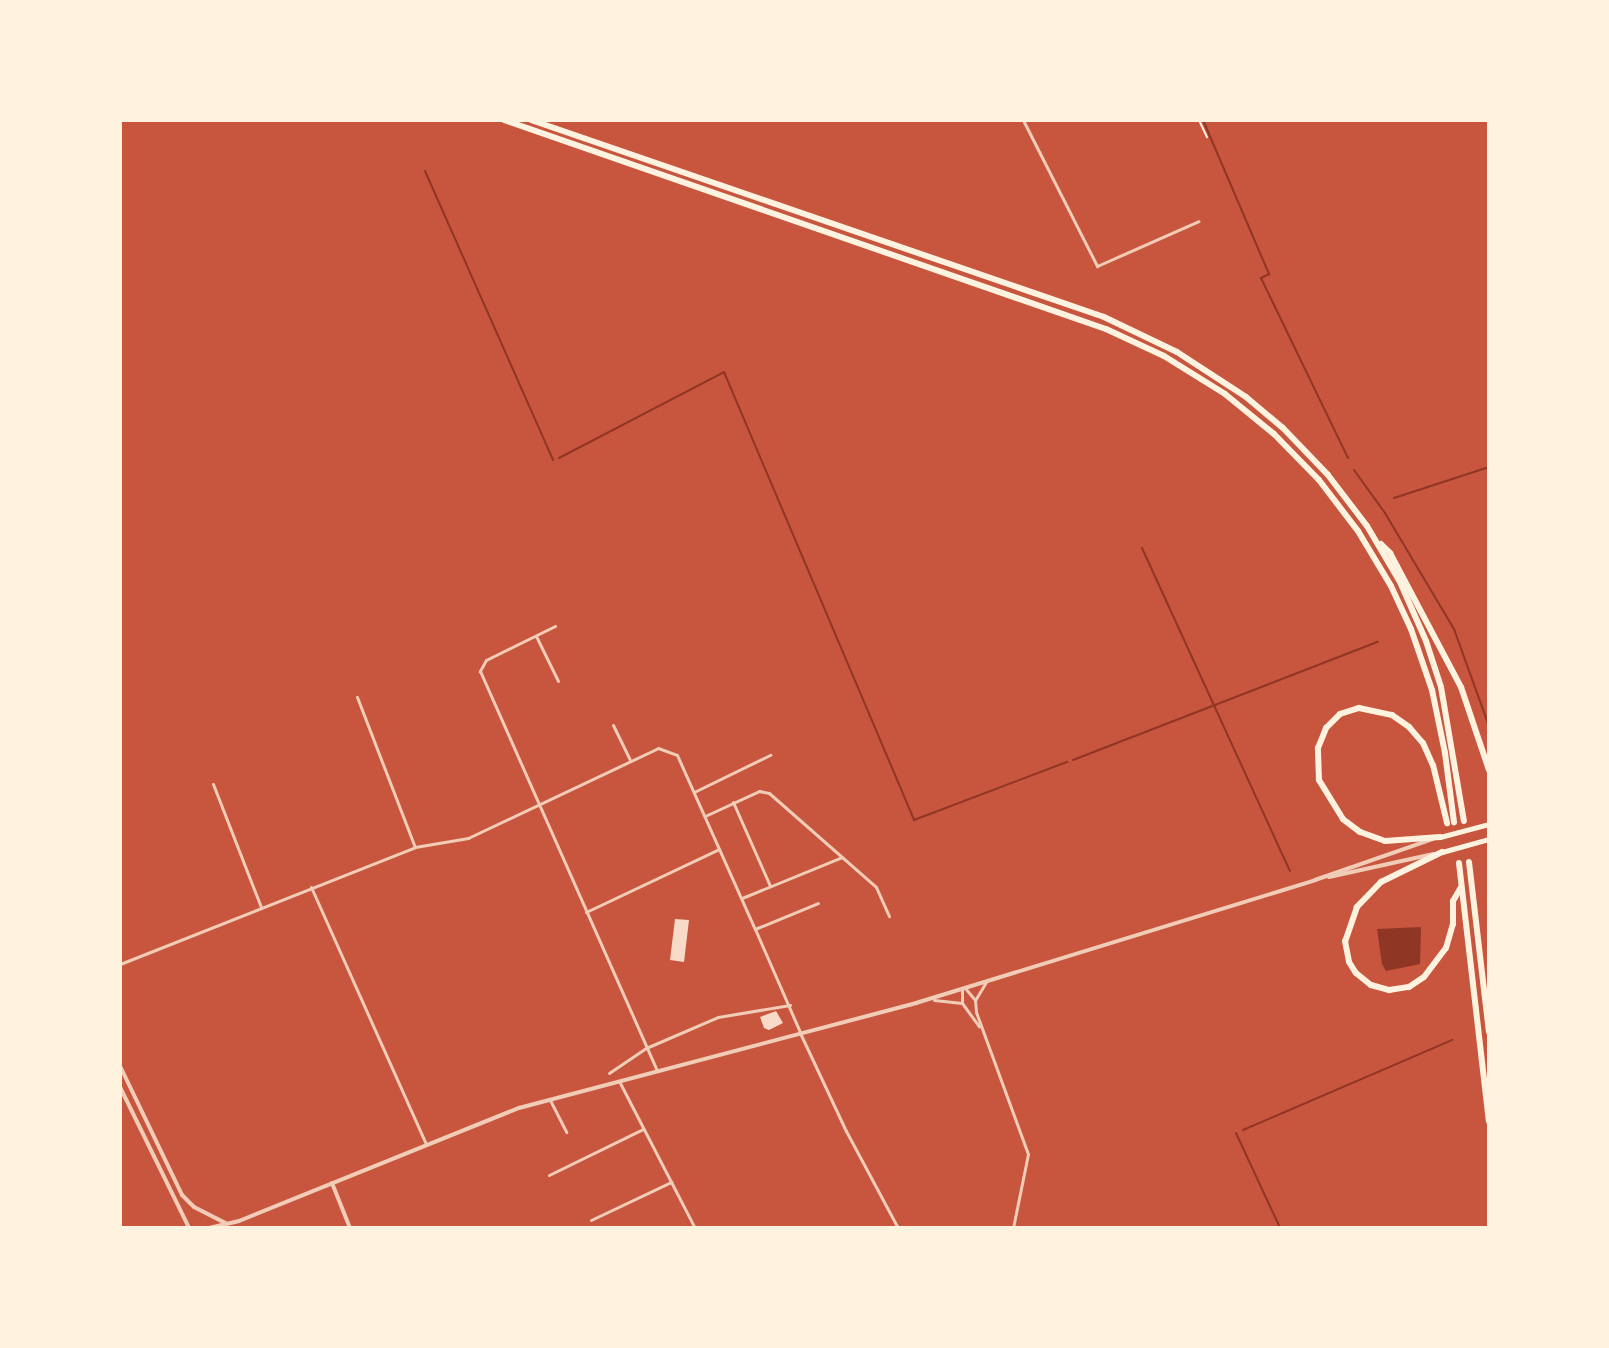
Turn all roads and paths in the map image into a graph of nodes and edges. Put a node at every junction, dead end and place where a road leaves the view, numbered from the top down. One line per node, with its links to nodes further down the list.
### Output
1 (504, 120): 23 (highway)
2 (531, 120): 7 (highway)
3 (1023, 120): 6 (street)
4 (1199, 120): 5 (path)
5 (1207, 137)
6 (1199, 221)
7 (1376, 540): 15 (highway); 21 (highway)
8 (555, 626): 9 (street)
9 (536, 636): 10 (street); 19 (street)
10 (558, 681)
11 (357, 697): 25 (street)
12 (613, 725): 14 (street)
13 (770, 755): 17 (street)
14 (630, 760): 17 (street); 19 (street)
15 (1489, 770)
16 (213, 784): 37 (street)
17 (694, 792): 20 (street)
18 (733, 802): 20 (street); 28 (street); 32 (street)
19 (538, 807): 25 (street); 38 (street)
20 (705, 816): 26 (street)
21 (1464, 821)
22 (1489, 824): 23 (main road)
23 (1440, 837): 31 (street)
24 (1489, 839): 27 (main road)
25 (415, 847): 33 (street)
26 (719, 849): 35 (street); 38 (street)
27 (1442, 852): 31 (street); 34 (highway)
28 (842, 857): 32 (street); 39 (street)
29 (1469, 862): 49 (highway)
30 (1459, 863): 34 (highway)
31 (1315, 880): 42 (street)
32 (770, 886): 35 (street)
33 (311, 887): 37 (street); 61 (street)
34 (1461, 887): 58 (highway)
35 (742, 898): 40 (street)
36 (818, 903): 40 (street)
37 (261, 907): 41 (street)
38 (585, 913): 51 (street)
39 (889, 916)
40 (755, 929): 47 (street)
41 (120, 964)
42 (986, 982): 43 (street); 45 (street)
43 (964, 989): 44 (street); 45 (street); 46 (street)
44 (926, 1000): 46 (street); 50 (street)
45 (975, 1000): 48 (street)
46 (962, 1003): 48 (street)
47 (790, 1005): 50 (street); 51 (street)
48 (981, 1029): 74 (street)
49 (1489, 1032)
50 (801, 1035): 53 (street); 73 (street)
51 (646, 1048): 53 (street); 54 (street)
52 (120, 1066): 65 (street)
53 (657, 1071): 55 (street)
54 (609, 1073)
55 (619, 1081): 57 (street); 59 (street)
56 (120, 1087): 67 (street)
57 (550, 1100): 60 (street); 61 (street)
58 (1489, 1121)
59 (643, 1129): 62 (street); 63 (street)
60 (566, 1132)
61 (426, 1144): 64 (street)
62 (549, 1175)
63 (671, 1182): 66 (street); 72 (street)
64 (332, 1183): 68 (street); 71 (street)
65 (204, 1213): 67 (street); 68 (street); 70 (street)
66 (591, 1220)
67 (187, 1221): 69 (street)
68 (229, 1223): 70 (street)
69 (189, 1228)
70 (209, 1228)
71 (350, 1228)
72 (695, 1228)
73 (898, 1228)
74 (1013, 1228)

